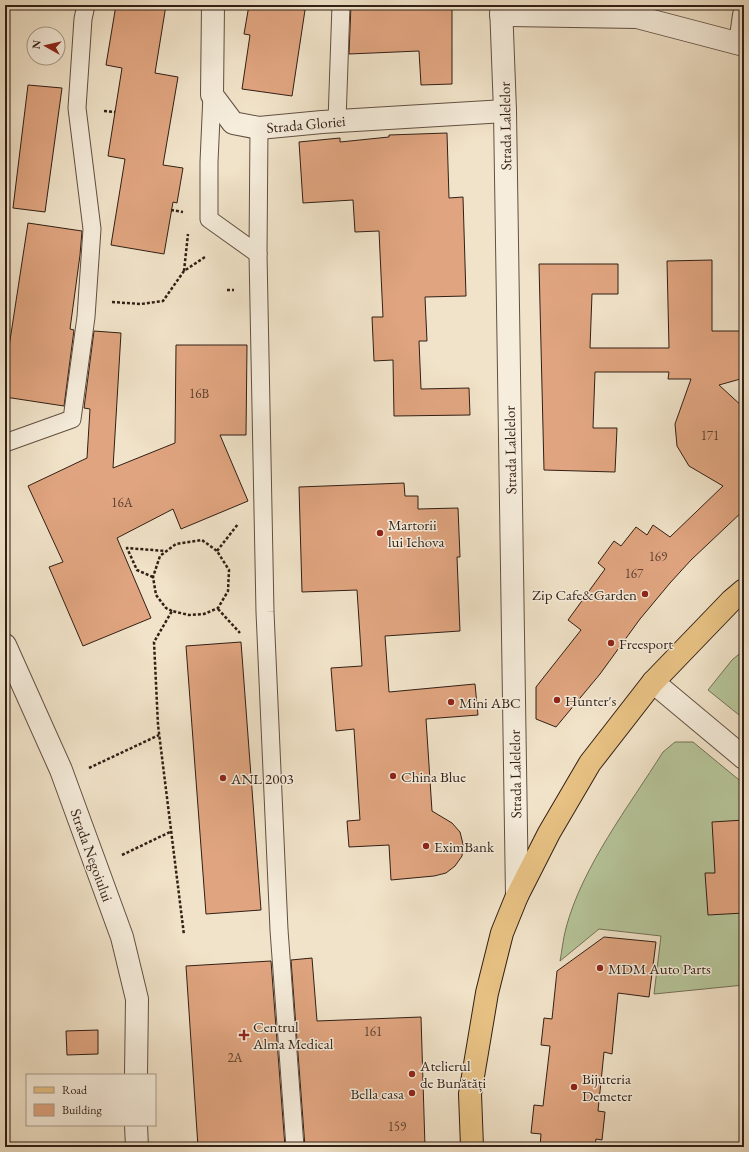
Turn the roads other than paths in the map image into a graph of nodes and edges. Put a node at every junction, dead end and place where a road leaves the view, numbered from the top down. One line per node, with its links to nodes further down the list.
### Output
1 (86, 5): 13 (lane)
2 (213, 5): 8 (street)
3 (340, 5): 10 (lane)
4 (501, 10): 5 (street); 9 (street, Strada Lalelelor)
5 (637, 11): 7 (street)
6 (744, 15): 7 (street)
7 (742, 45)
8 (212, 95): 11 (street, Strada Gloriei); 12 (lane)
9 (505, 111): 10 (street, Strada Gloriei); 18 (street, Strada Lalelelor)
10 (337, 121): 11 (street, Strada Gloriei)
11 (259, 128): 12 (lane)
12 (258, 254): 22 (lane)
13 (5, 443)
14 (744, 590): 16 (main road)
15 (5, 645): 19 (street, Strada Negoiului)
16 (653, 682): 17 (street); 18 (main road)
17 (744, 758)
18 (517, 896): 23 (main road)
19 (136, 1074)
20 (136, 1126): 21 (street)
21 (137, 1147)
22 (294, 1147)
23 (472, 1147)

